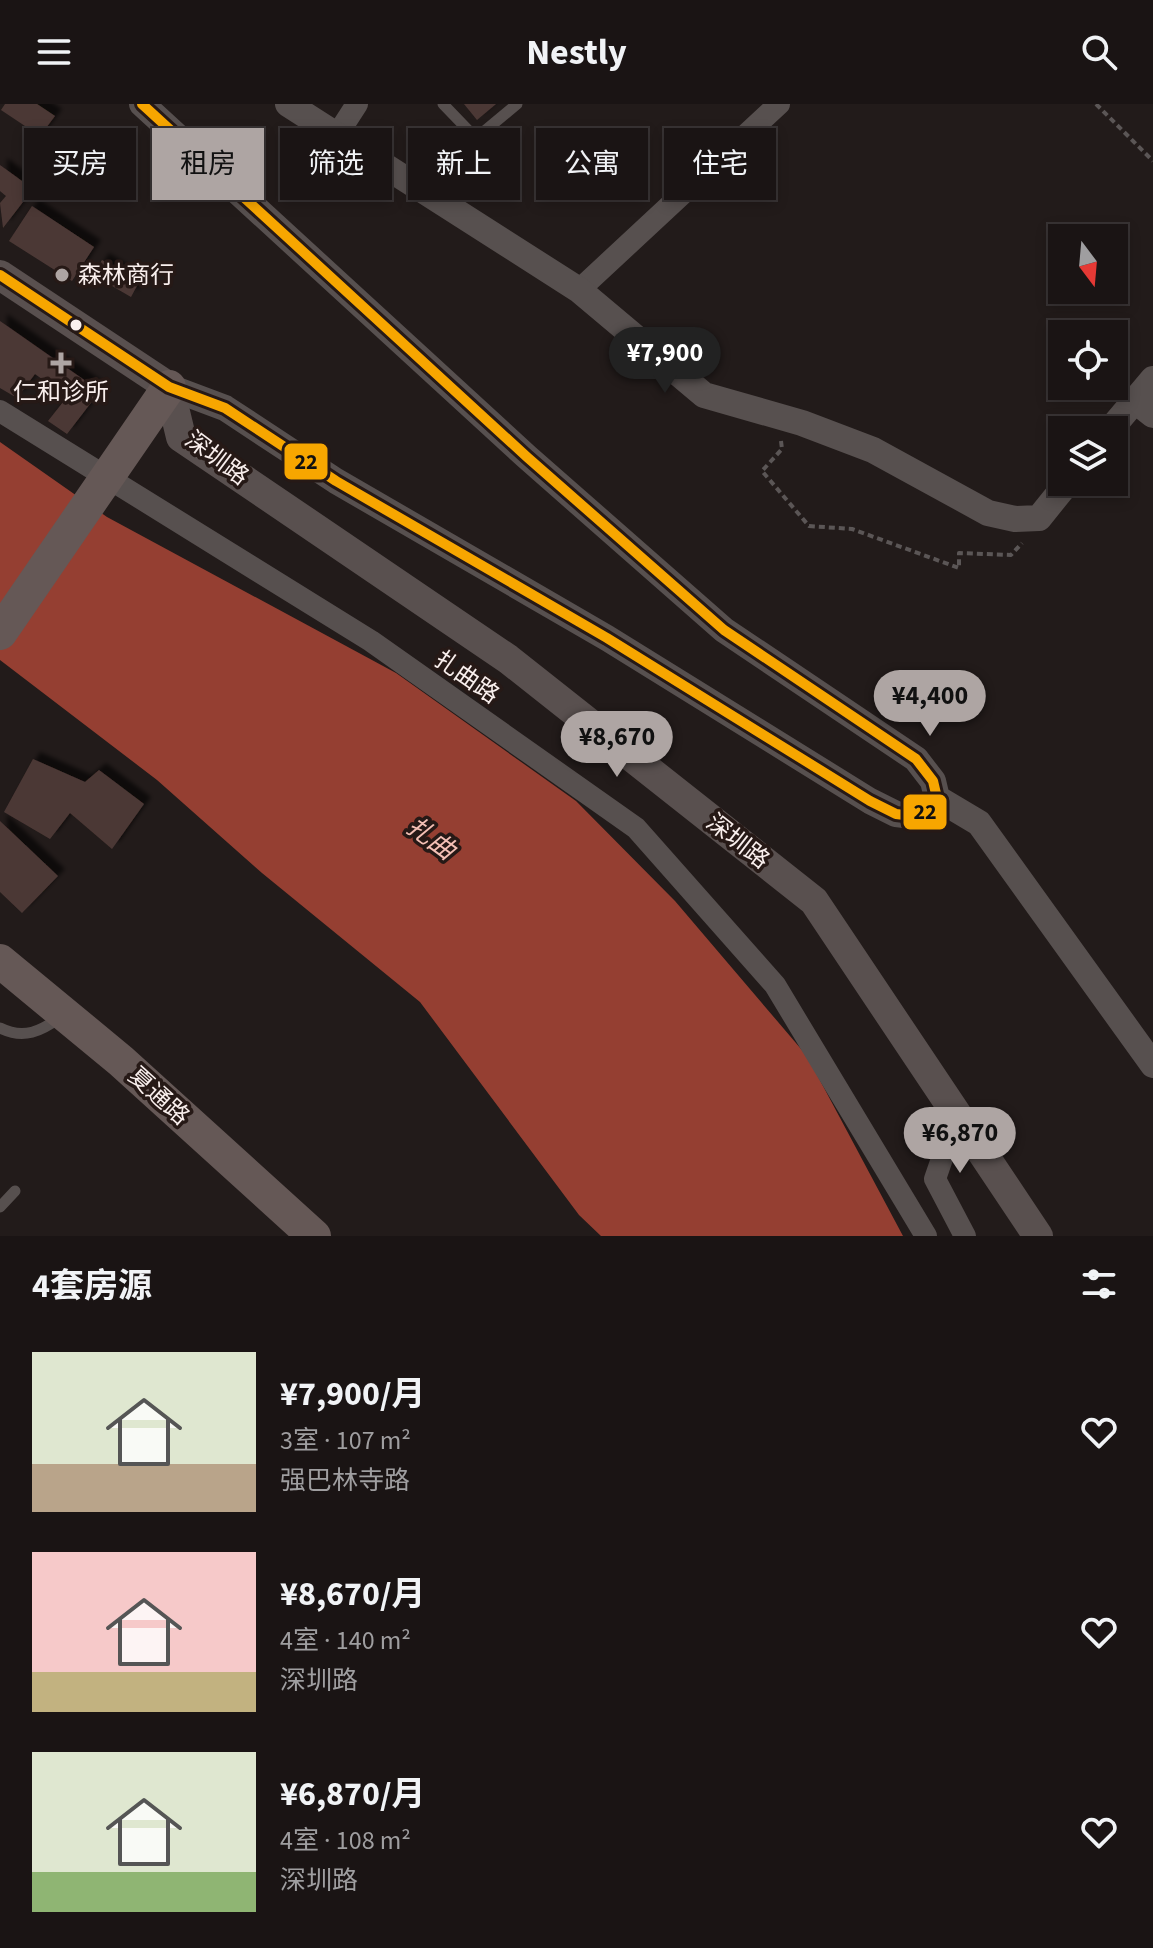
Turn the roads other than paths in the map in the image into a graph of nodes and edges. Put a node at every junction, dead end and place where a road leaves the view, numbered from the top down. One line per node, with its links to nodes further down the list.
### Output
1 (142, 104): 18 (street)
2 (288, 104): 7 (street)
3 (357, 104): 8 (street)
4 (443, 104): 5 (lane)
5 (517, 104)
6 (779, 104): 11 (street)
7 (326, 128)
8 (342, 128)
9 (392, 170): 11 (street)
10 (0, 275): 13 (main road)
11 (579, 290): 16 (street)
12 (1153, 379): 14 (street)
13 (169, 387): 17 (main road); 18 (street); 23 (main road, 深圳路)
14 (1144, 408)
15 (0, 411): 27 (street, 扎曲路)
16 (1057, 496)
17 (0, 633)
18 (937, 798): 22 (street)
19 (0, 961): 20 (main road, 夏通路)
20 (64, 1014): 21 (lane); 26 (main road, 夏通路)
21 (0, 1028)
22 (1153, 1065)
23 (957, 1115): 28 (street); 29 (main road, 深圳路)
24 (15, 1191): 25 (lane)
25 (0, 1207)
26 (314, 1236)
27 (926, 1236)
28 (965, 1236)
29 (1038, 1236)

